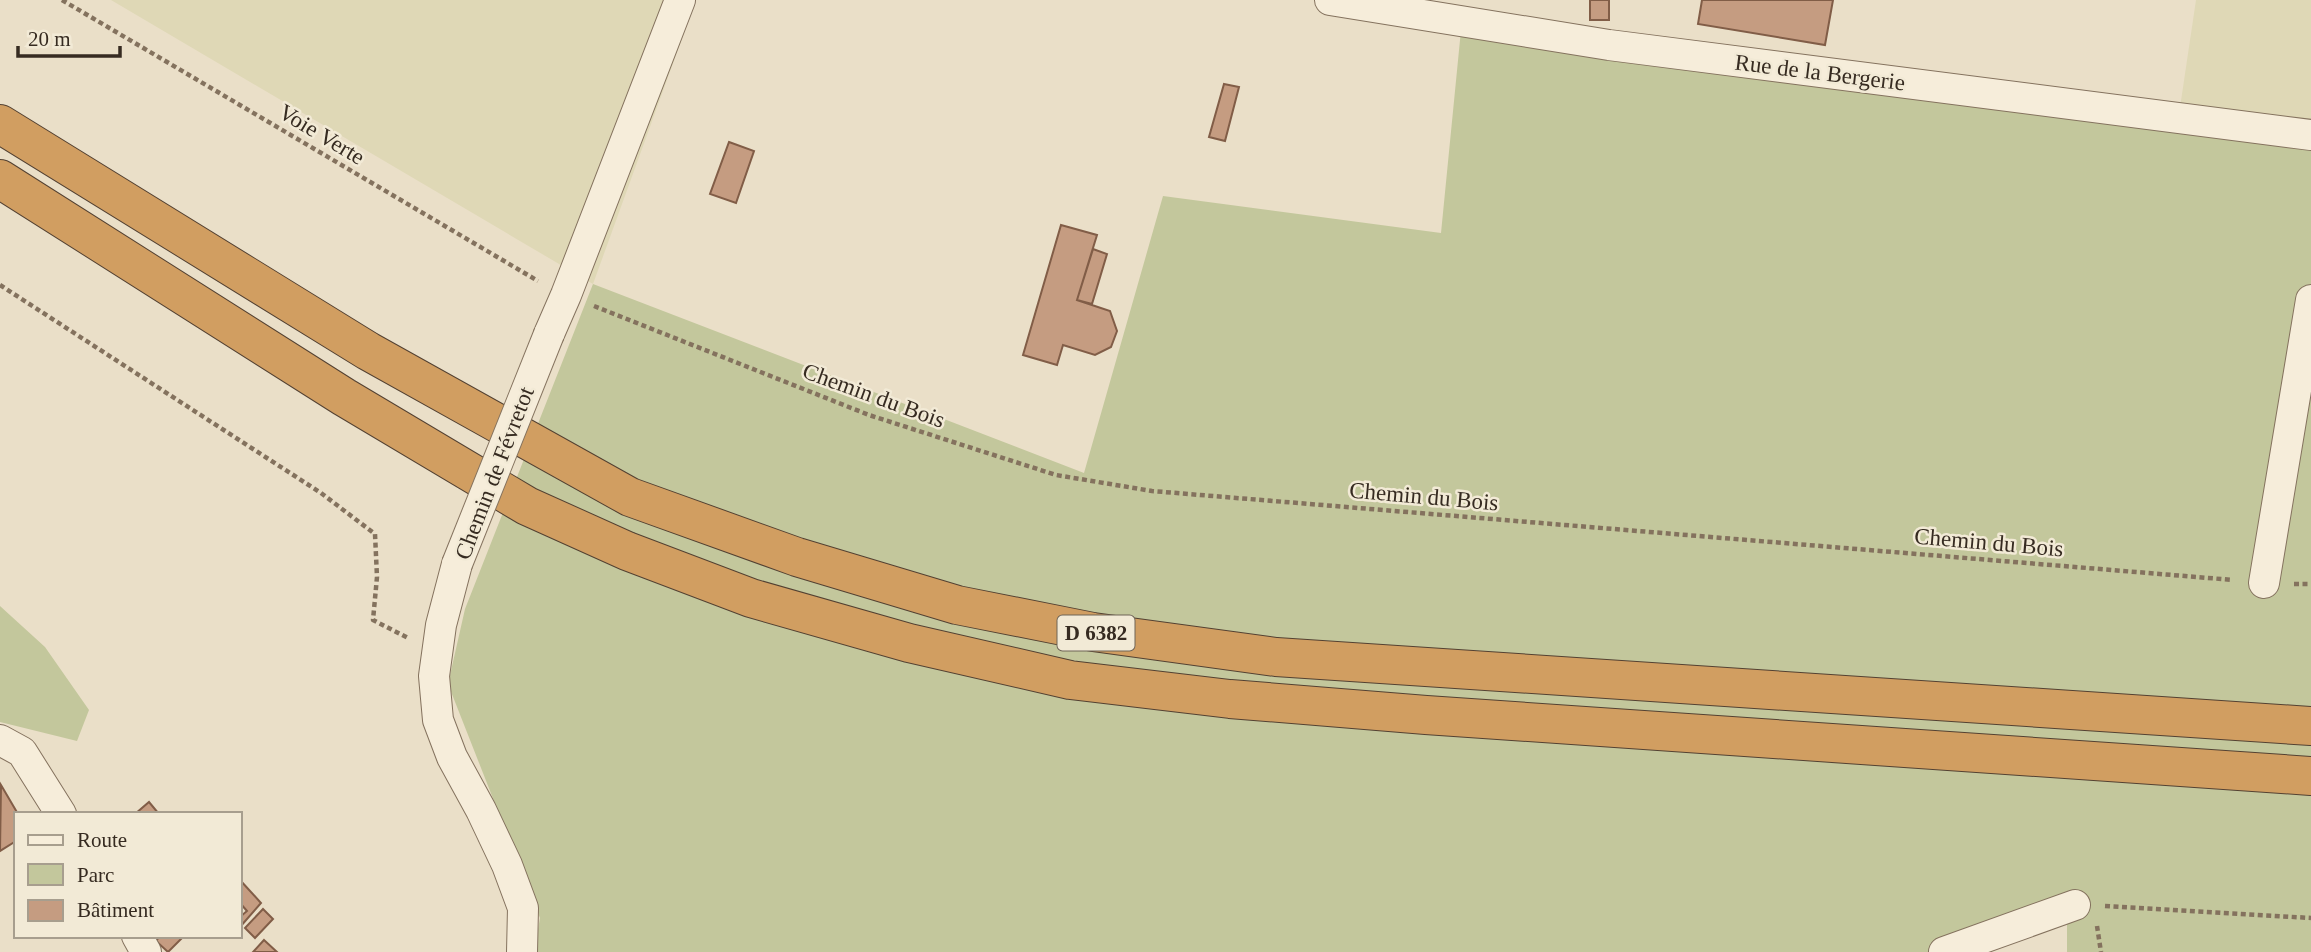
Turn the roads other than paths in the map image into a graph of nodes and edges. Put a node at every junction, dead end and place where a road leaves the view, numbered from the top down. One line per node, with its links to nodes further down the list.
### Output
1 (680, 0): 13 (street, Chemin de Févretot, bridge)
2 (1330, 0): 4 (street, Rue de la Bergerie)
3 (0, 124): 8 (highway, D 6382)
4 (2311, 135)
5 (0, 179): 10 (highway, D 6382)
6 (2311, 300): 7 (street)
7 (2264, 583)
8 (2311, 726)
9 (0, 740): 11 (street)
10 (2311, 776)
11 (60, 812)
12 (2084, 905): 14 (street)
13 (522, 952)
14 (1944, 952)

